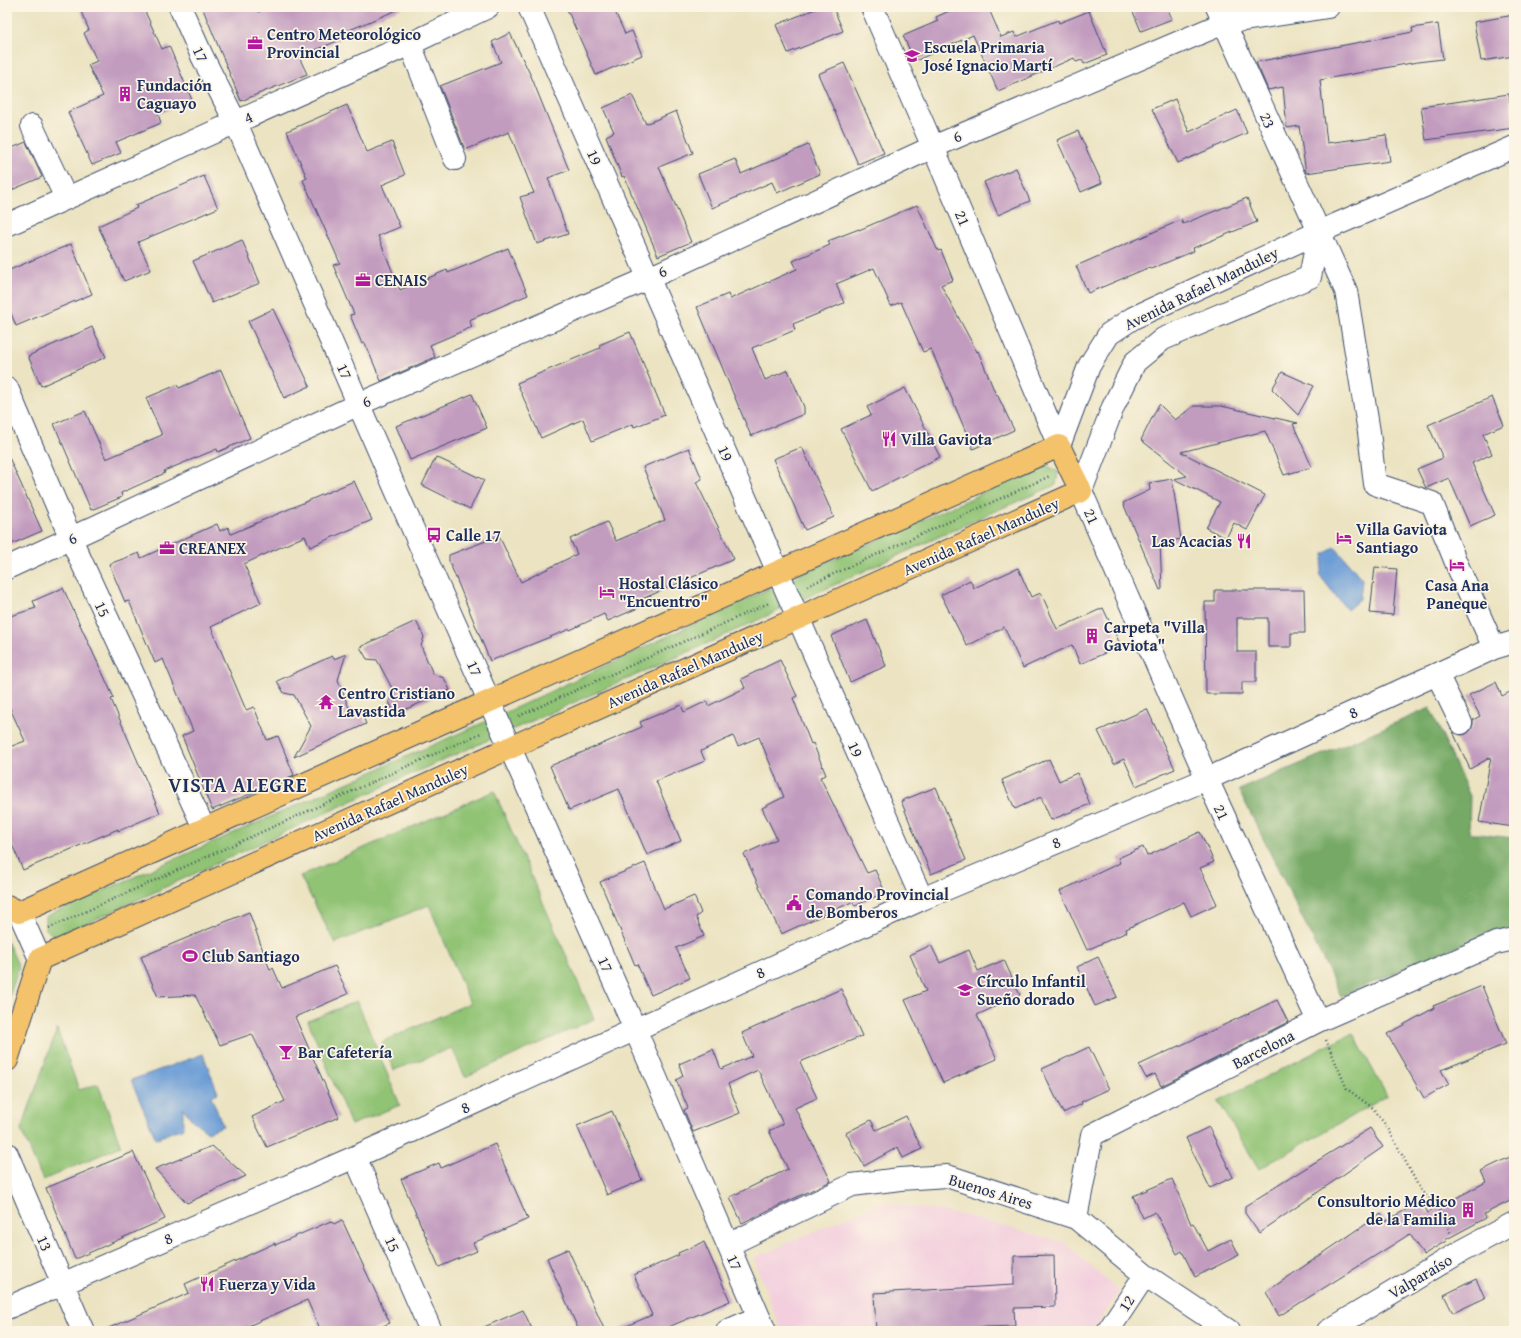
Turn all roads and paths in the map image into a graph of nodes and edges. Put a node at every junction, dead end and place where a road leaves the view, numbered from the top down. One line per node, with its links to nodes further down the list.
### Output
1 (180, 7): 8 (street, 17)
2 (488, 7): 7 (street, 4)
3 (529, 7): 16 (street, 19)
4 (872, 7): 10 (street, 21)
5 (1328, 7): 6 (street, 6)
6 (1220, 15): 10 (street, 6); 15 (street, 23)
7 (410, 44): 8 (street, 4); 12 (street)
8 (236, 123): 13 (street, 4); 18 (street, 17)
9 (32, 126): 13 (street)
10 (933, 147): 16 (street, 6); 19 (street, 21)
11 (1514, 147): 15 (street, Avenida Rafael Manduley)
12 (455, 159)
13 (66, 198): 14 (street, 4)
14 (7, 226)
15 (1319, 232): 19 (street, Avenida Rafael Manduley); 21 (street, Avenida Rafael Manduley); 28 (street, 23)
16 (649, 278): 18 (street, 6); 24 (street, 19)
17 (7, 388): 22 (street, 15)
18 (359, 404): 22 (street, 6); 30 (street, 17)
19 (1059, 446): 21 (main road, 21); 24 (main road)
20 (1051, 475): 25 (path)
21 (1081, 491): 26 (main road, Avenida Rafael Manduley); 34 (street, 21)
22 (71, 539): 23 (street, 6); 35 (street, 15)
23 (7, 568)
24 (778, 571): 25 (street, 19); 30 (main road)
25 (788, 594): 26 (street, 19); 32 (path)
26 (799, 618): 33 (main road, Avenida Rafael Manduley); 36 (street, 19)
27 (1514, 642): 28 (street, 8)
28 (1494, 648): 29 (street, 8)
29 (1437, 674): 31 (street); 34 (street, 8)
30 (489, 701): 32 (street, 17); 35 (main road)
31 (1461, 723)
32 (500, 724): 33 (street, 17); 38 (path)
33 (510, 748): 40 (main road, Avenida Rafael Manduley); 42 (street, 17)
34 (1214, 775): 36 (street, 8); 41 (street, 21)
35 (204, 828): 37 (main road)
36 (922, 899): 42 (street, 8)
37 (13, 909): 40 (street)
38 (46, 929)
39 (1514, 939): 41 (street, Barcelona)
40 (40, 959): 43 (main road)
41 (1318, 1022): 46 (street, Barcelona); 49 (path)
42 (635, 1029): 45 (street, 8); 48 (street, 17)
43 (7, 1060)
44 (7, 1154): 51 (street, 13)
45 (355, 1157): 51 (street, 8); 55 (street, 15)
46 (1076, 1218): 48 (street, Buenos Aires); 50 (street, Buenos Aires)
47 (1514, 1223): 49 (street, Valparaíso)
48 (728, 1245): 53 (street, 17)
49 (1460, 1252): 59 (street, Valparaíso)
50 (1144, 1276): 57 (street, 12); 58 (street, Buenos Aires)
51 (62, 1284): 52 (street, 8); 54 (street, 13)
52 (7, 1308)
53 (762, 1324): 56 (street)
54 (83, 1331)
55 (431, 1331)
56 (727, 1331)
57 (1108, 1331)
58 (1229, 1331)
59 (1328, 1331)

